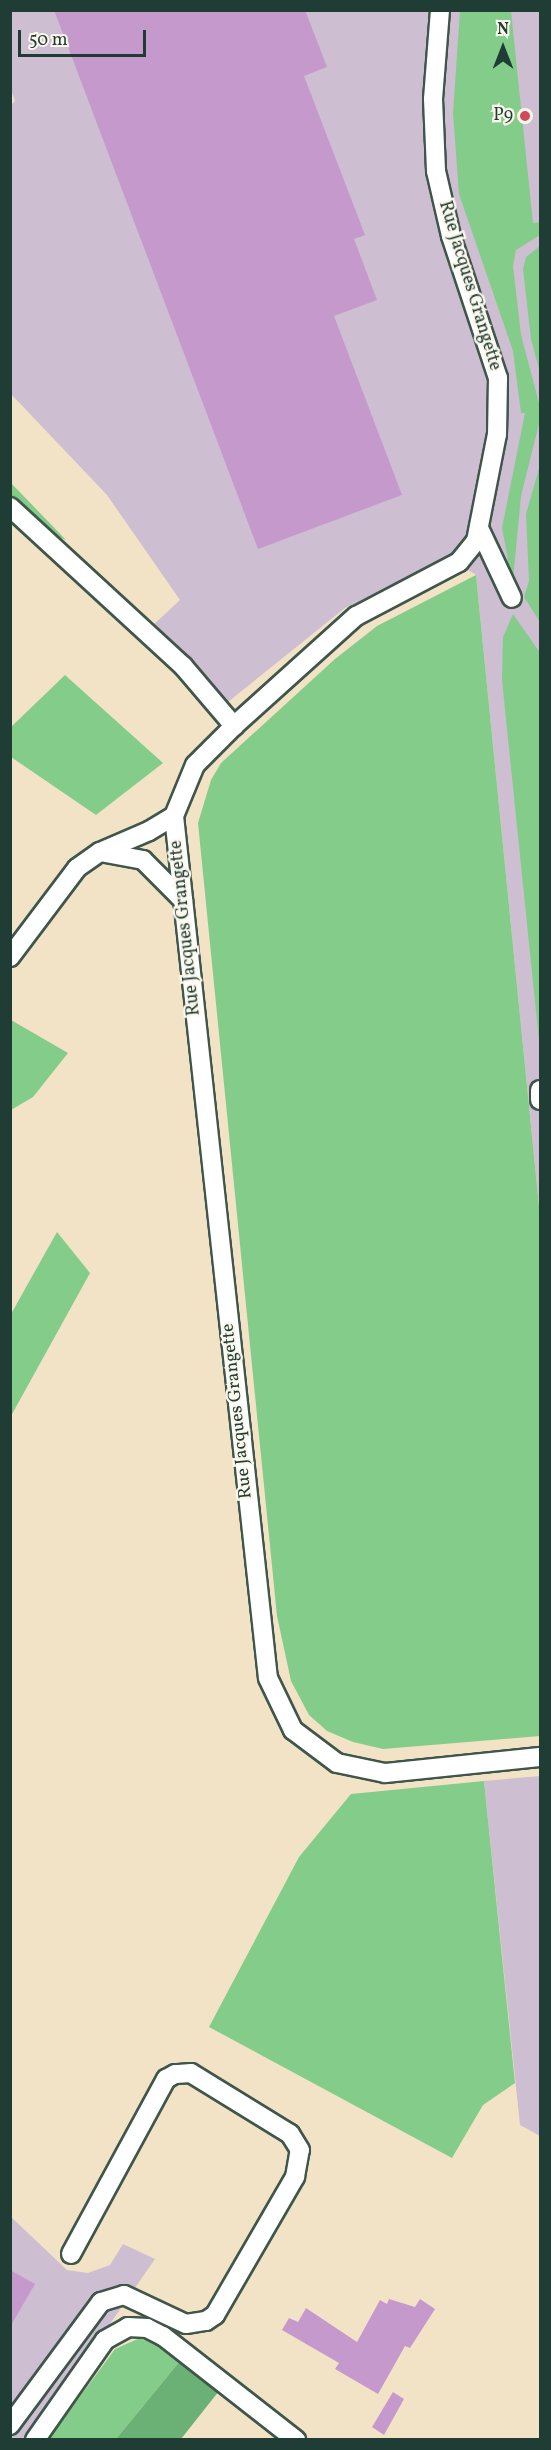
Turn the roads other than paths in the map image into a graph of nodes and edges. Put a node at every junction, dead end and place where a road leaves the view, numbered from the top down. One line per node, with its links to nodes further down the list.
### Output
1 (440, 10): 3 (street, Rue Jacques Grangette)
2 (10, 507): 5 (street)
3 (479, 528): 4 (street); 5 (street, Rue Jacques Grangette)
4 (512, 598)
5 (234, 726): 6 (street, Rue Jacques Grangette)
6 (174, 816): 7 (street); 8 (street, Rue Jacques Grangette)
7 (100, 852): 8 (street); 9 (street)
8 (183, 900): 12 (street, Rue Jacques Grangette)
9 (10, 957)
10 (540, 1090): 11 (street)
11 (540, 1100)
12 (540, 1757)
13 (71, 2254): 14 (street)
14 (10, 2425)
15 (35, 2439): 16 (street)
16 (296, 2439)

